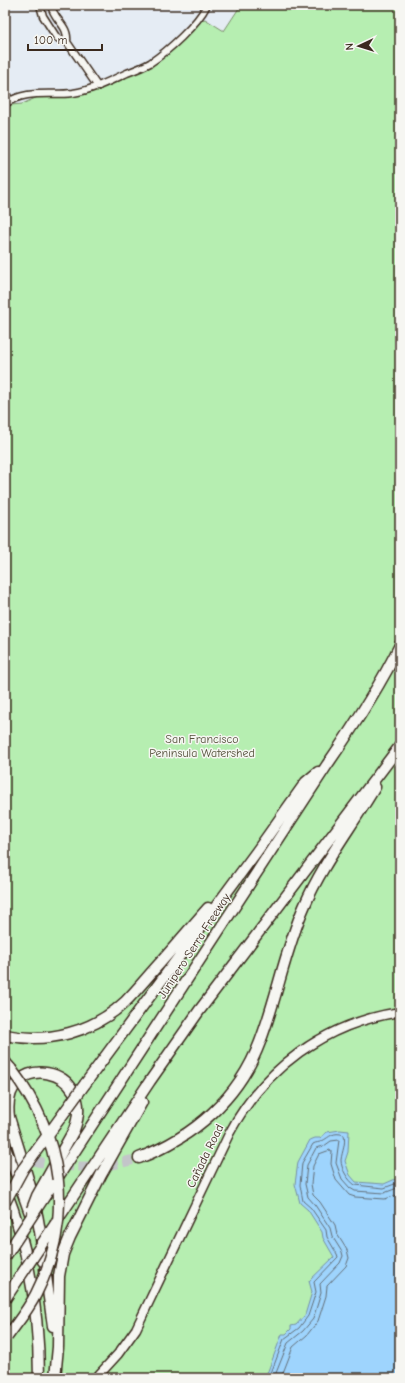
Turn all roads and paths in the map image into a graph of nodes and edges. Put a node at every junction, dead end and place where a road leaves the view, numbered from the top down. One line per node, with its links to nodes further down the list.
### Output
1 (40, 5): 4 (street)
2 (51, 5): 4 (street)
3 (207, 5): 5 (street)
4 (67, 42): 5 (street)
5 (98, 87): 7 (street)
6 (5, 93): 7 (street)
7 (8, 102)
8 (400, 645): 10 (highway, Junipero Serra Freeway)
9 (397, 750): 14 (highway); 17 (highway)
10 (327, 765): 11 (highway); 18 (highway, Junipero Serra Freeway)
11 (266, 837): 13 (highway); 20 (highway, bridge)
12 (400, 1012): 27 (main road, Cañada Road)
13 (5, 1035)
14 (162, 1063): 23 (highway, bridge); 26 (highway)
15 (8, 1066): 24 (highway, bridge)
16 (5, 1148): 22 (highway)
17 (139, 1158)
18 (49, 1183): 21 (highway, Junipero Serra Freeway, bridge); 22 (highway)
19 (5, 1188): 25 (highway)
20 (5, 1202)
21 (5, 1257)
22 (43, 1261): 26 (highway)
23 (5, 1300)
24 (6, 1339)
25 (39, 1378)
26 (55, 1378)
27 (97, 1378)

